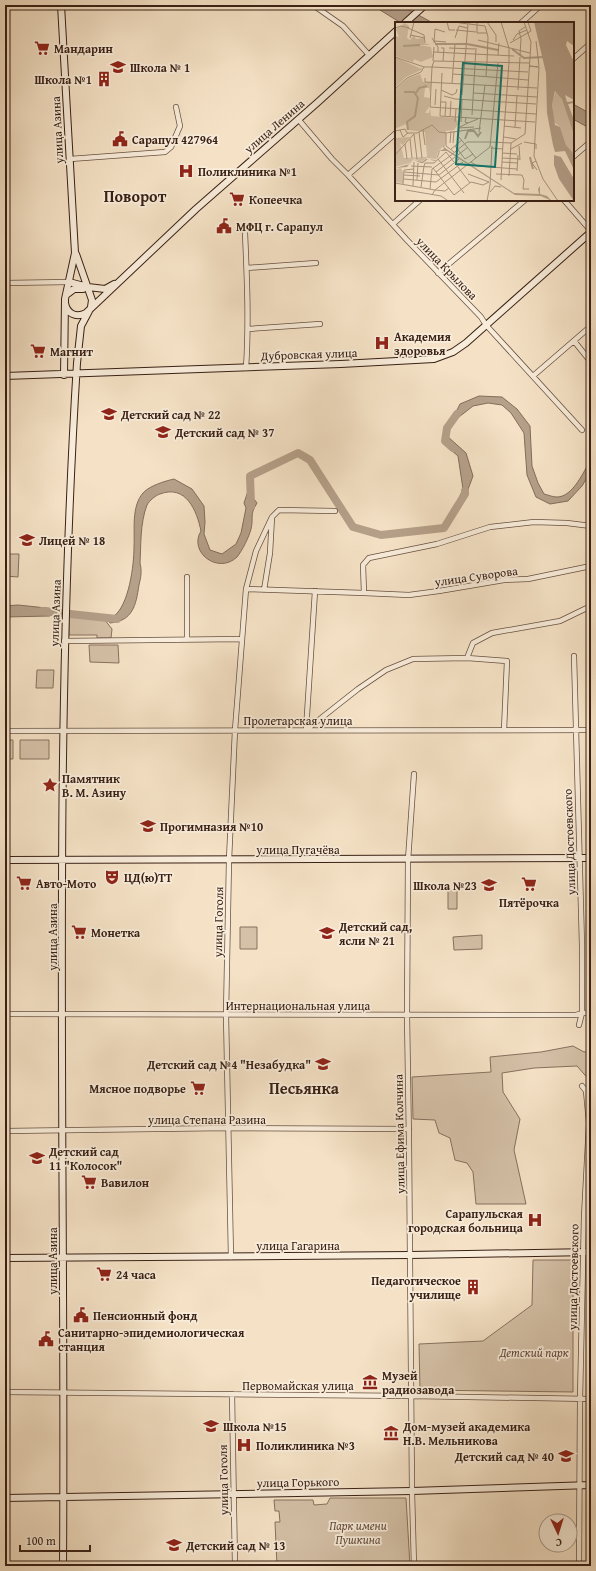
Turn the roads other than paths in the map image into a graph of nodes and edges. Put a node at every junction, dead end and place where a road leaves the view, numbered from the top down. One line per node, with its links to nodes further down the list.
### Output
1 (61, 5): 16 (main road, улица Азина)
2 (313, 5): 9 (street)
3 (425, 5): 5 (main road)
4 (541, 5): 6 (street)
5 (406, 22)
6 (522, 22)
7 (395, 32): 9 (main road, улица Ленина)
8 (591, 43): 10 (street)
9 (369, 55): 12 (main road, улица Ленина)
10 (574, 58)
11 (176, 107): 16 (street)
12 (298, 119): 17 (street, улица Крылова); 27 (main road, улица Ленина)
13 (395, 134): 17 (street)
14 (588, 144): 15 (street)
15 (574, 156)
16 (70, 159): 24 (main road, улица Азина)
17 (348, 174): 21 (street, улица Крылова)
18 (419, 201): 21 (street)
19 (524, 201): 28 (street)
20 (565, 201): 22 (street)
21 (393, 224): 28 (street, улица Крылова)
22 (591, 232): 37 (main road, Дубровская улица)
23 (245, 233): 26 (street)
24 (75, 253): 29 (main road, улица Азина); 31 (main road, улица Азина)
25 (316, 263): 26 (street)
26 (247, 268): 39 (street)
27 (131, 270): 31 (main road, улица Ленина); 35 (main road, улица Ленина)
28 (438, 273): 37 (street, улица Крылова)
29 (69, 282): 30 (street); 31 (main road, улица Ленина); 32 (main road, улица Азина)
30 (5, 283)
31 (88, 287): 33 (main road, улица Азина)
32 (66, 295): 33 (main road); 34 (main road)
33 (90, 296): 35 (main road)
34 (65, 303): 35 (main road); 43 (main road)
35 (90, 309): 44 (main road, улица Азина)
36 (320, 324): 39 (street)
37 (486, 325): 42 (main road, Дубровская улица); 46 (street, улица Крылова)
38 (591, 326): 40 (street)
39 (248, 329): 42 (street)
40 (574, 341): 41 (street); 46 (street)
41 (591, 362)
42 (246, 368): 44 (main road, Дубровская улица)
43 (64, 375): 44 (main road, Дубровская улица); 45 (main road, Дубровская улица)
44 (77, 375): 60 (main road, улица Азина)
45 (5, 376)
46 (533, 376): 47 (street, улица Крылова)
47 (582, 430)
48 (335, 511): 49 (street)
49 (272, 517): 53 (street, улица Гоголя); 54 (street)
50 (591, 526): 56 (street)
51 (591, 566): 56 (street, улица Суворова)
52 (187, 577): 58 (street)
53 (246, 589): 54 (street, улица Суворова); 59 (street, улица Гоголя)
54 (264, 590): 55 (street, улица Суворова)
55 (315, 591): 56 (street, улица Суворова); 64 (street)
56 (364, 593)
57 (591, 606): 62 (street)
58 (187, 639): 59 (street); 60 (street)
59 (242, 639): 63 (street, улица Гоголя)
60 (64, 641): 69 (main road, улица Азина)
61 (574, 656): 66 (street, улица Достоевского)
62 (467, 658): 64 (street); 65 (street)
63 (234, 730): 64 (street, Пролетарская улица); 69 (street, Пролетарская улица); 75 (street, улица Гоголя)
64 (306, 730): 65 (street, Пролетарская улица)
65 (504, 730): 66 (street, Пролетарская улица)
66 (575, 730): 67 (street, Пролетарская улица); 71 (street, улица Достоевского)
67 (591, 730)
68 (5, 731): 69 (street, Пролетарская улица)
69 (64, 731): 74 (main road, улица Азина)
70 (414, 774): 76 (street, улица Ефима Колчина)
71 (579, 858): 72 (main road, улица Пугачёва); 76 (main road, улица Пугачёва); 77 (street, улица Достоевского)
72 (591, 858)
73 (5, 860): 74 (main road, улица Пугачёва)
74 (62, 860): 75 (main road, улица Пугачёва); 80 (main road, улица Азина)
75 (229, 860): 76 (main road, улица Пугачёва); 81 (street, улица Гоголя)
76 (408, 860): 82 (street, улица Ефима Колчина)
77 (582, 1013): 78 (street, Интернациональная улица); 82 (street, Интернациональная улица); 83 (street, улица Достоевского)
78 (591, 1013)
79 (5, 1014): 80 (street, Интернациональная улица)
80 (63, 1014): 81 (street, Интернациональная улица); 87 (main road, улица Азина)
81 (226, 1015): 82 (street, Интернациональная улица); 85 (street, улица Гоголя)
82 (407, 1015): 86 (street, улица Ефима Колчина)
83 (579, 1026)
84 (582, 1086): 89 (street, улица Достоевского)
85 (229, 1128): 86 (street, улица Степана Разина); 87 (street, улица Степана Разина); 92 (street, улица Гоголя)
86 (409, 1129): 91 (street, улица Ефима Колчина)
87 (63, 1130): 88 (street, улица Степана Разина); 94 (main road, улица Азина)
88 (5, 1131)
89 (584, 1252): 90 (main road, улица Гагарина); 91 (main road, улица Гагарина); 99 (street, улица Достоевского)
90 (591, 1252)
91 (410, 1256): 92 (main road, улица Гагарина); 98 (street, улица Ефима Колчина)
92 (232, 1257): 94 (main road, улица Гагарина)
93 (5, 1258): 94 (main road, улица Гагарина)
94 (63, 1258): 96 (main road, улица Азина)
95 (5, 1392): 96 (street, Первомайская улица)
96 (63, 1393): 97 (street, Первомайская улица); 105 (main road, улица Азина)
97 (232, 1394): 98 (street, Первомайская улица); 104 (street, улица Гоголя)
98 (411, 1396): 99 (street, Первомайская улица); 103 (street, улица Ефима Колчина)
99 (580, 1399): 100 (street, Первомайская улица); 101 (street, улица Достоевского)
100 (591, 1400)
101 (580, 1485): 102 (main road, улица Горького); 103 (main road, улица Горького); 110 (street, улица Достоевского)
102 (591, 1485)
103 (412, 1491): 104 (main road, улица Горького); 109 (street, улица Ефима Колчина)
104 (233, 1494): 105 (main road, улица Горького); 108 (street, улица Гоголя)
105 (63, 1497): 106 (main road, улица Горького); 107 (main road, улица Азина)
106 (5, 1498)
107 (63, 1566)
108 (235, 1566)
109 (414, 1566)
110 (579, 1566)

